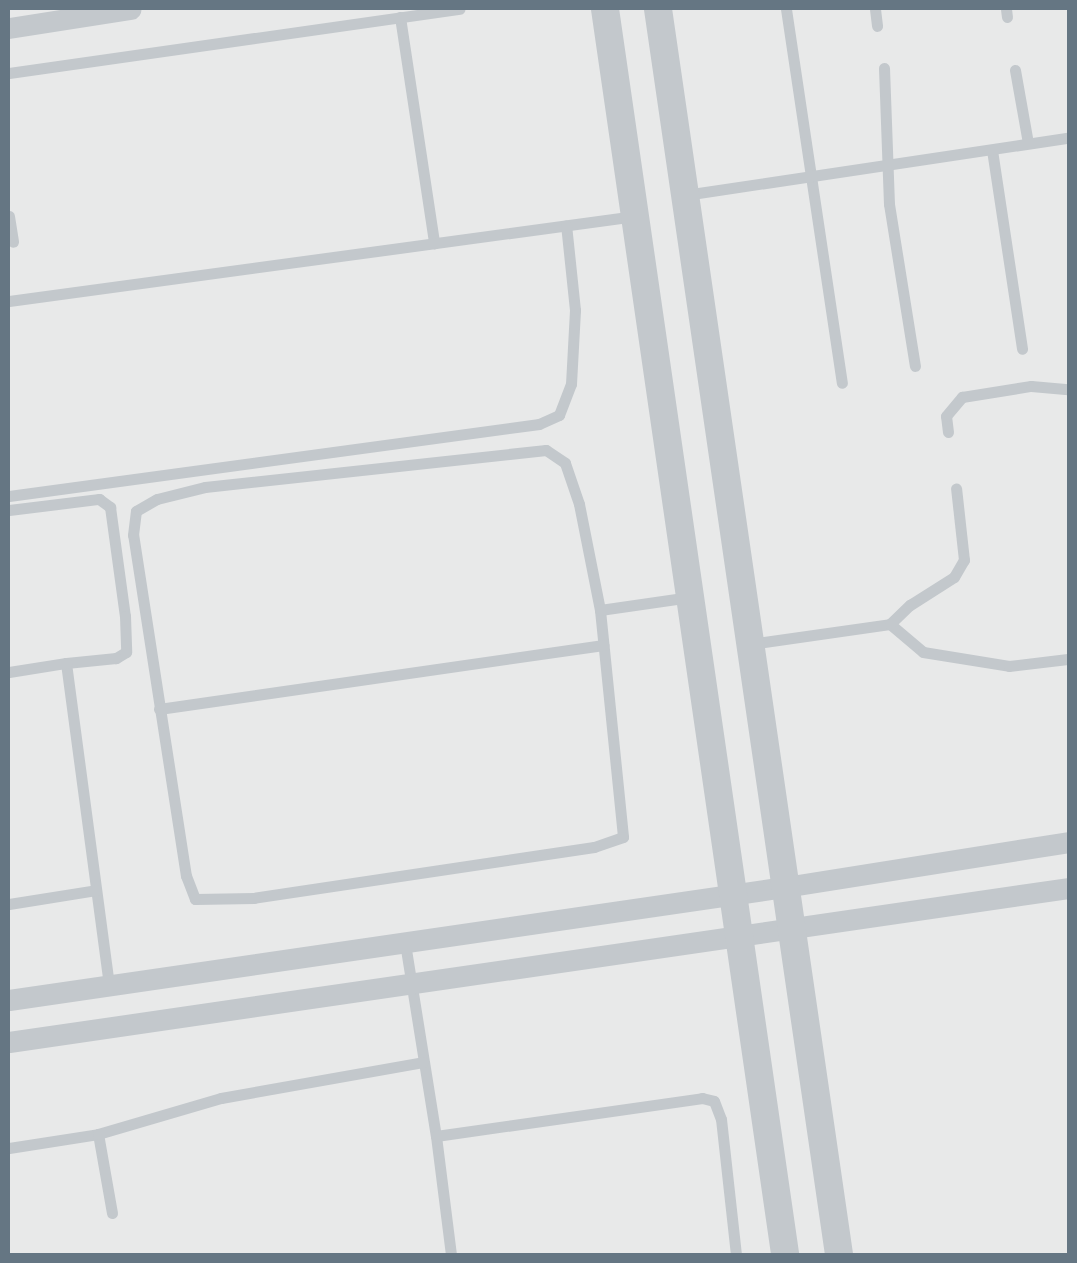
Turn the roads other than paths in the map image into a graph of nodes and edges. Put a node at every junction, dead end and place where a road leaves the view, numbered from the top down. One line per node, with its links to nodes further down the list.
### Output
1 (131, 9): 9 (street)
2 (459, 9): 7 (lane)
3 (605, 9): 20 (street)
4 (658, 9): 18 (street)
5 (786, 9): 17 (lane)
6 (875, 9): 8 (lane)
7 (400, 17): 12 (lane); 23 (lane)
8 (877, 26)
9 (9, 28)
10 (884, 68): 16 (lane)
11 (1015, 70): 14 (lane)
12 (9, 73)
13 (1068, 138): 14 (lane)
14 (1028, 143): 15 (lane)
15 (992, 150): 16 (lane); 25 (lane)
16 (886, 163): 17 (lane); 26 (lane)
17 (810, 176): 18 (lane); 27 (lane)
18 (685, 195): 36 (street)
19 (9, 216): 22 (lane)
20 (635, 216): 21 (lane); 33 (street)
21 (566, 225): 23 (lane); 31 (lane)
22 (14, 242)
23 (434, 243): 24 (lane)
24 (9, 301)
25 (1022, 349)
26 (916, 366)
27 (842, 383)
28 (1068, 389): 29 (lane)
29 (948, 432)
30 (956, 488): 35 (lane)
31 (9, 496)
32 (9, 510): 39 (lane)
33 (690, 596): 34 (lane); 46 (street)
34 (600, 610): 37 (lane); 41 (lane)
35 (890, 624): 36 (lane); 38 (lane)
36 (750, 644): 43 (street)
37 (603, 645): 41 (lane); 41 (lane)
38 (1068, 659)
39 (66, 663): 40 (lane); 45 (lane)
40 (9, 672)
41 (160, 708)
42 (1068, 842): 43 (street)
43 (786, 887): 46 (street); 48 (street)
44 (1068, 888): 48 (street)
45 (96, 890): 47 (lane); 52 (lane)
46 (733, 895): 49 (street); 50 (street)
47 (9, 904)
48 (792, 931): 49 (street); 63 (street)
49 (739, 938): 51 (street); 62 (street)
50 (405, 943): 51 (lane); 52 (street)
51 (413, 985): 54 (street); 55 (lane)
52 (109, 986): 53 (street)
53 (9, 1000)
54 (9, 1042)
55 (423, 1062): 56 (lane); 57 (lane)
56 (98, 1134): 58 (lane); 59 (lane)
57 (436, 1136): 60 (lane); 61 (lane)
58 (9, 1148)
59 (112, 1212)
60 (451, 1254)
61 (736, 1254)
62 (785, 1254)
63 (839, 1254)

